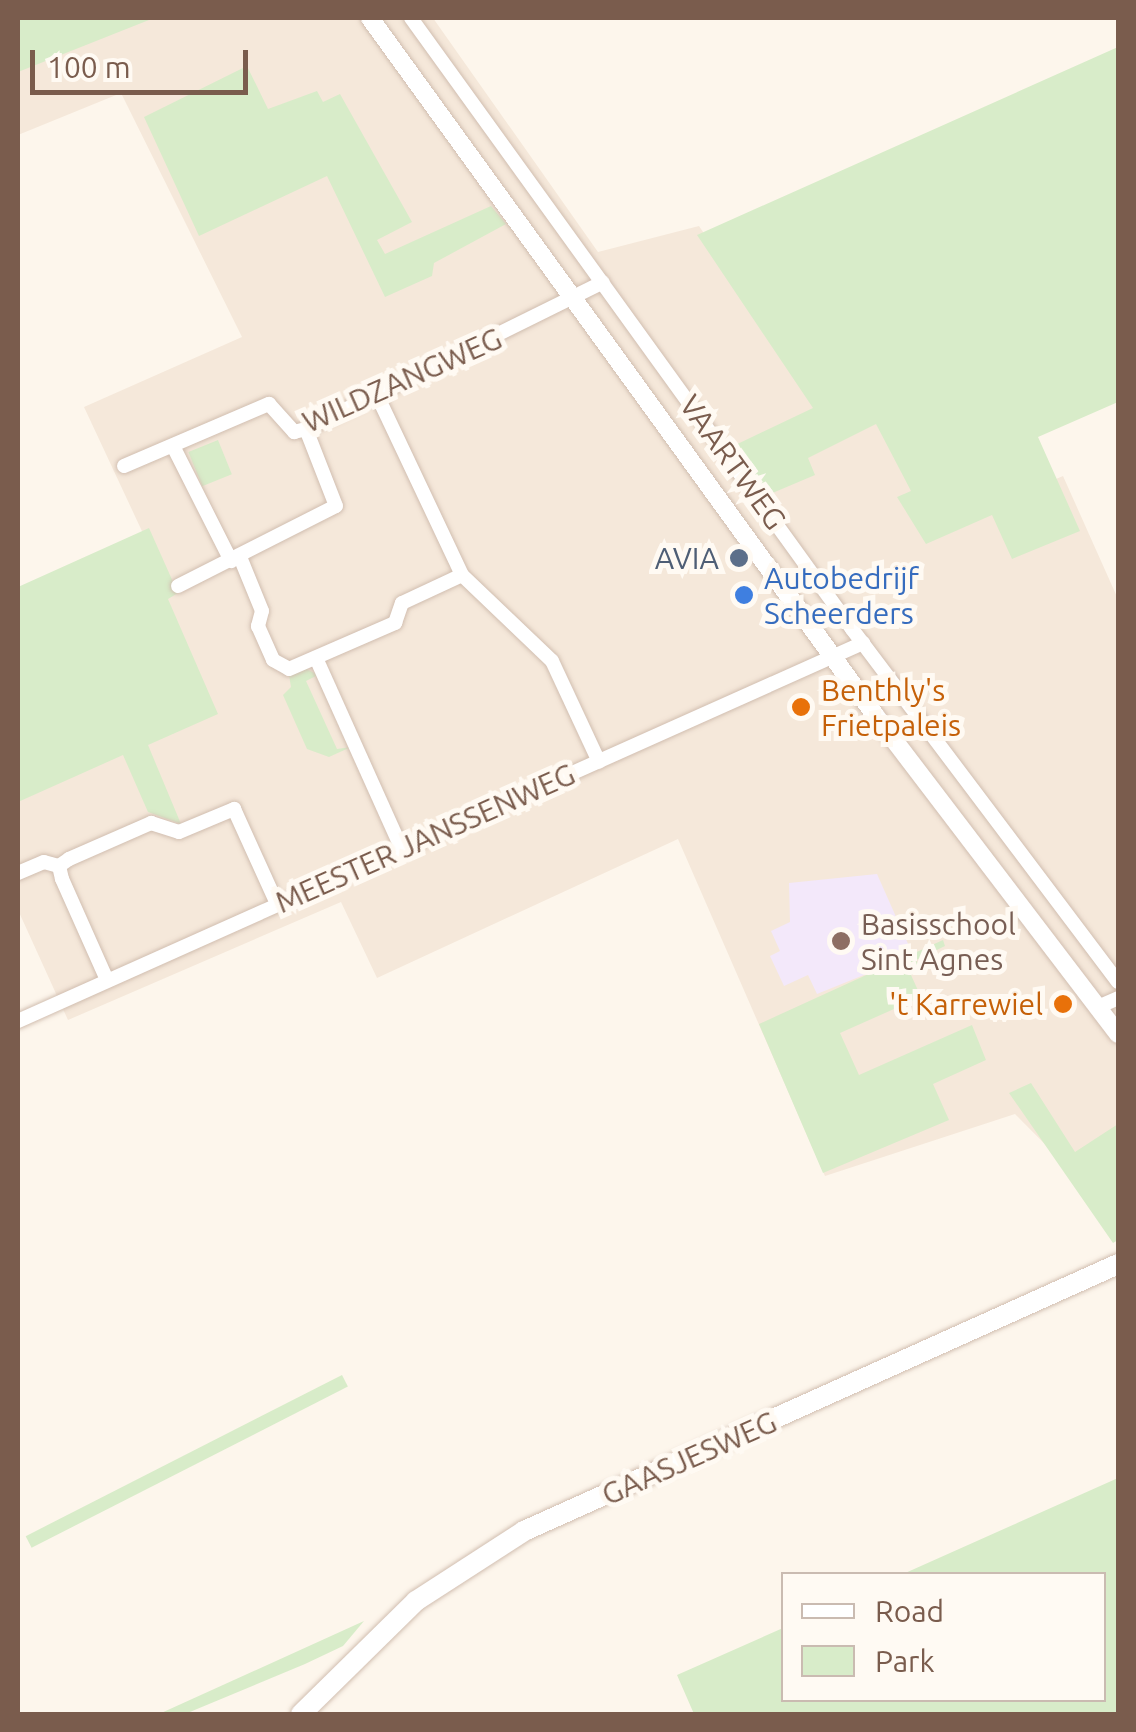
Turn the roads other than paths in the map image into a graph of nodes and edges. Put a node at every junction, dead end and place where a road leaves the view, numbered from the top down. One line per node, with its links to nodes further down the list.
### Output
1 (370, 18): 4 (street, VAARTWEG)
2 (410, 18): 3 (street, VAARTWEG)
3 (603, 282): 4 (street); 12 (street, VAARTWEG)
4 (579, 298): 5 (street, WILDZANGWEG); 13 (street, VAARTWEG)
5 (377, 395): 6 (street, WILDZANGWEG); 10 (street)
6 (306, 429): 7 (street, WILDZANGWEG); 9 (street)
7 (173, 446): 8 (street, WILDZANGWEG); 9 (street)
8 (124, 466)
9 (236, 559): 11 (street); 14 (street)
10 (462, 575): 14 (street); 15 (street)
11 (178, 586)
12 (863, 643): 13 (street); 21 (street, VAARTWEG)
13 (834, 657): 15 (street, MEESTER JANSSENWEG); 23 (street, VAARTWEG)
14 (316, 658): 16 (street)
15 (599, 762): 16 (street, MEESTER JANSSENWEG)
16 (402, 849): 19 (street, MEESTER JANSSENWEG)
17 (59, 866): 18 (street); 19 (street); 20 (street)
18 (18, 873)
19 (277, 904): 20 (street, MEESTER JANSSENWEG)
20 (107, 980): 24 (street, MEESTER JANSSENWEG)
21 (1118, 982)
22 (1118, 998): 23 (street)
23 (1098, 1007): 25 (street, VAARTWEG)
24 (18, 1021)
25 (1118, 1034)
26 (1118, 1264): 27 (main road, GAASJESWEG)
27 (301, 1714)

